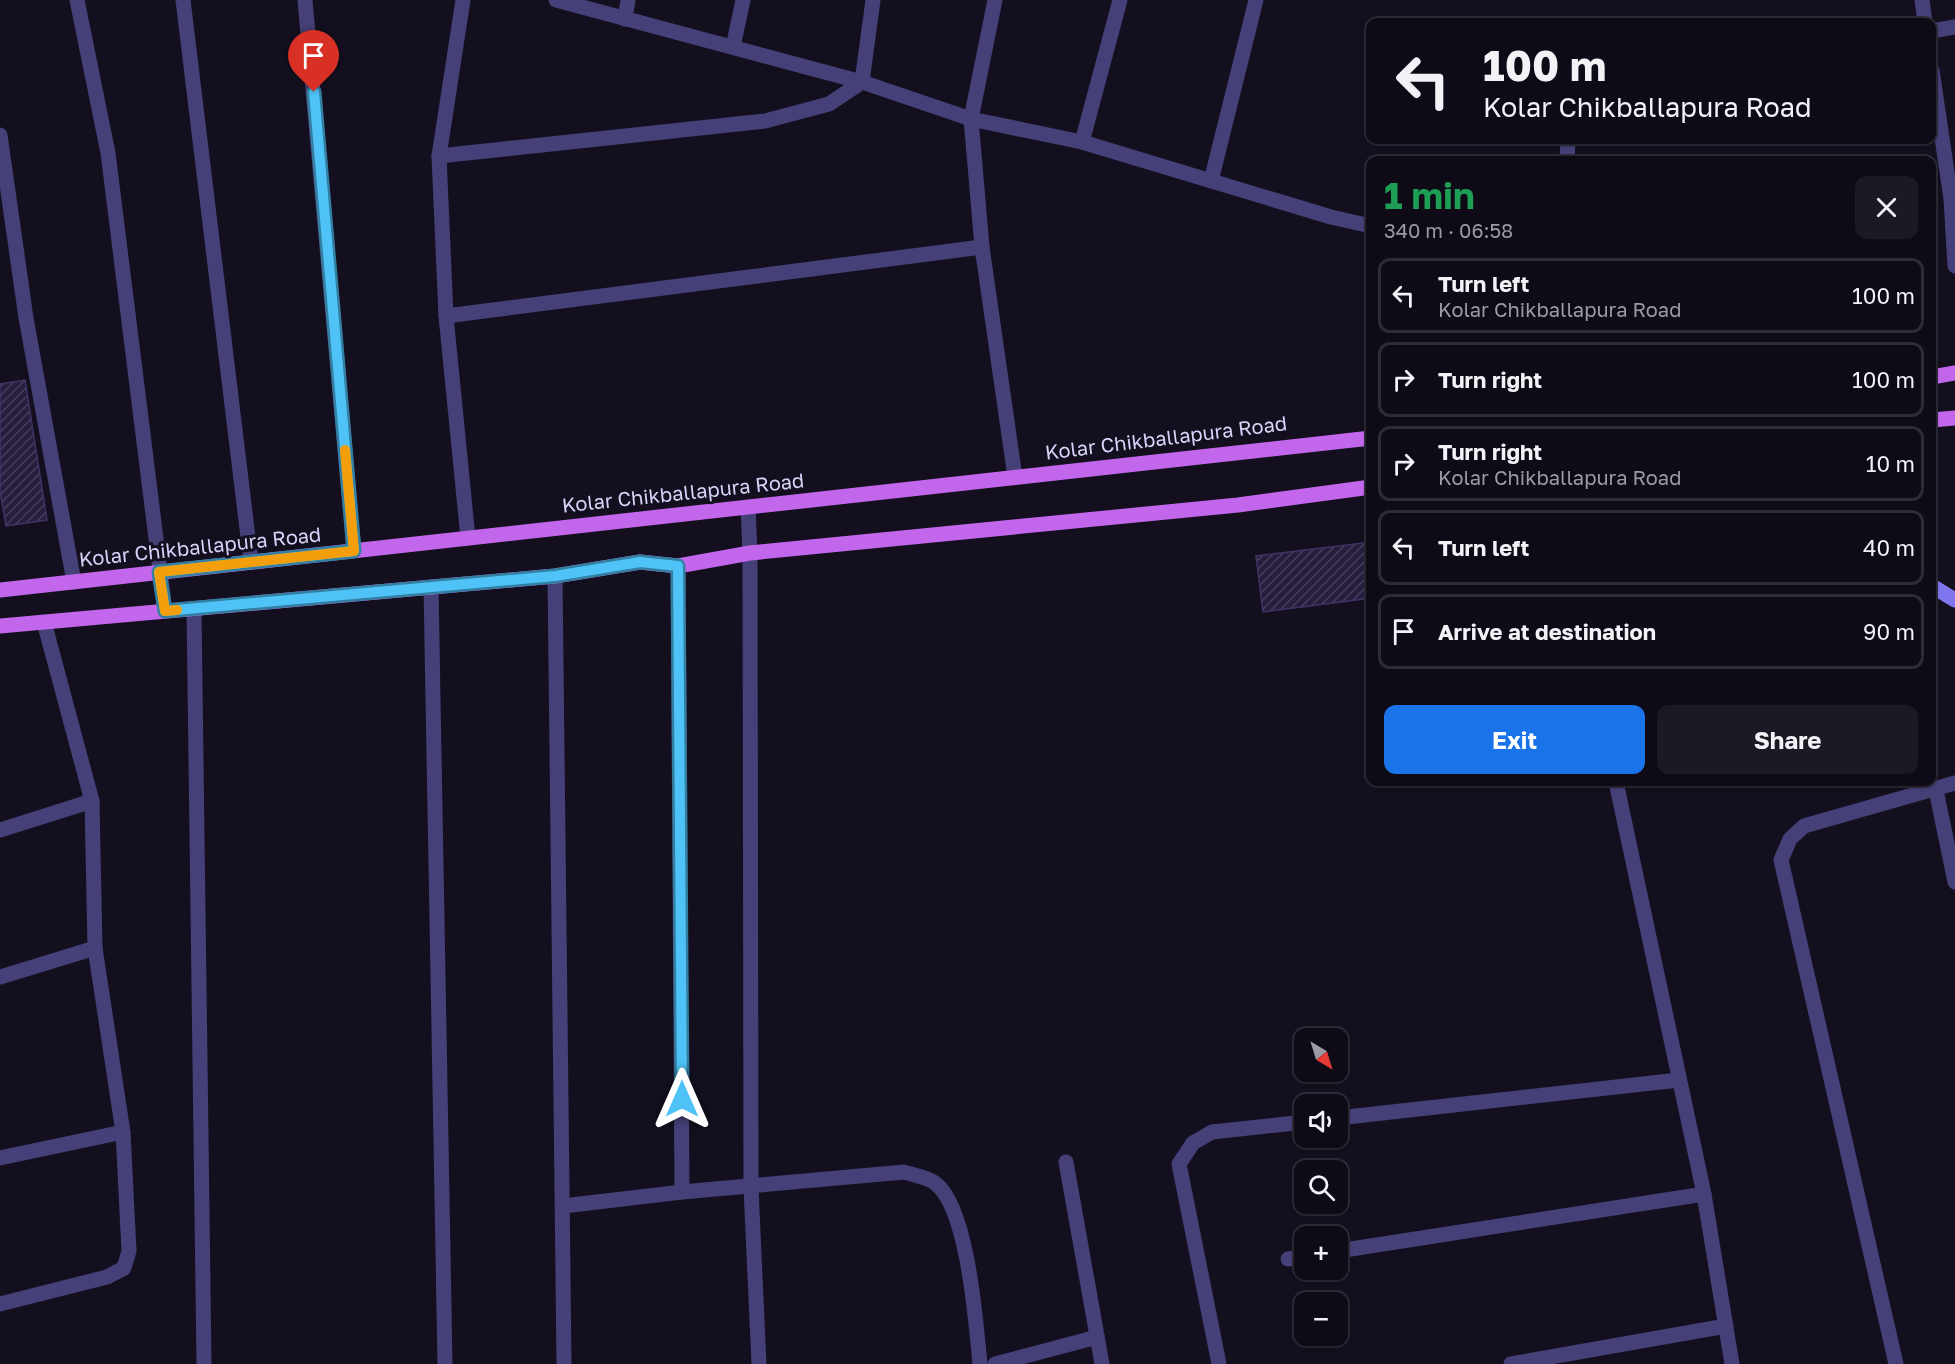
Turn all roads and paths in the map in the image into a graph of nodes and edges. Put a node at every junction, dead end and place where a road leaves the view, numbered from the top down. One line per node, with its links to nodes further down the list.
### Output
1 (77, 0): 42 (street)
2 (183, 0): 40 (street)
3 (305, 0): 38 (street)
4 (463, 0): 23 (street)
5 (556, 0): 14 (street)
6 (628, 0): 14 (street)
7 (744, 0): 17 (street)
8 (873, 0): 18 (street)
9 (995, 0): 20 (street)
10 (1120, 0): 22 (street)
11 (1256, 0): 24 (street)
12 (1922, 0): 13 (street)
13 (1924, 18)
14 (625, 19): 17 (street)
15 (1955, 27): 16 (street)
16 (1936, 29)
17 (733, 47): 18 (street)
18 (862, 82): 20 (street); 23 (street)
19 (1936, 97): 27 (street)
20 (971, 119): 22 (street); 26 (street)
21 (0, 135): 44 (street)
22 (1082, 142): 24 (street)
23 (439, 156): 28 (street)
24 (1211, 181): 25 (street)
25 (1366, 225)
26 (982, 247): 28 (street); 34 (street)
27 (1955, 266)
28 (447, 316): 37 (street)
29 (1955, 374): 30 (main road)
30 (1936, 376)
31 (1955, 418): 32 (main road)
32 (1936, 420)
33 (1366, 439): 34 (main road, Kolar Chikballapura Road)
34 (1015, 477): 36 (main road, Kolar Chikballapura Road)
35 (1366, 488): 39 (main road)
36 (747, 507): 37 (main road, Kolar Chikballapura Road); 39 (street)
37 (468, 538): 38 (main road, Kolar Chikballapura Road)
38 (354, 551): 40 (main road, Kolar Chikballapura Road)
39 (750, 553): 41 (main road); 67 (street)
40 (251, 562): 42 (main road, Kolar Chikballapura Road)
41 (678, 566): 43 (main road); 68 (street)
42 (159, 572): 44 (main road, Kolar Chikballapura Road); 50 (street)
43 (555, 576): 45 (main road); 70 (street)
44 (74, 582): 47 (main road, Kolar Chikballapura Road)
45 (431, 587): 49 (main road); 78 (street)
46 (1936, 588): 48 (street)
47 (0, 590)
48 (1955, 600)
49 (194, 609): 50 (main road); 77 (street)
50 (165, 611): 51 (main road)
51 (44, 622): 52 (main road); 56 (street)
52 (0, 626)
53 (1955, 783): 55 (street)
54 (1618, 786): 61 (street)
55 (1936, 790): 58 (street); 87 (street)
56 (92, 801): 57 (street); 59 (street)
57 (0, 830)
58 (1955, 882)
59 (95, 948): 60 (street); 64 (street)
60 (0, 977)
61 (1679, 1080): 62 (street); 69 (street)
62 (1348, 1117)
63 (1294, 1123): 84 (street)
64 (123, 1132): 65 (street); 74 (street)
65 (0, 1158)
66 (1066, 1162): 76 (street)
67 (751, 1188): 68 (street); 80 (street); 81 (street)
68 (682, 1192): 70 (street)
69 (1704, 1194): 71 (street); 75 (street)
70 (563, 1206): 79 (street)
71 (1348, 1249)
72 (1294, 1258): 73 (street)
73 (1288, 1259)
74 (0, 1304)
75 (1726, 1326): 85 (street); 86 (street)
76 (1097, 1337): 82 (street); 83 (street)
77 (204, 1364)
78 (445, 1364)
79 (564, 1364)
80 (759, 1364)
81 (980, 1364)
82 (995, 1364)
83 (1102, 1364)
84 (1219, 1364)
85 (1511, 1364)
86 (1732, 1364)
87 (1896, 1364)

